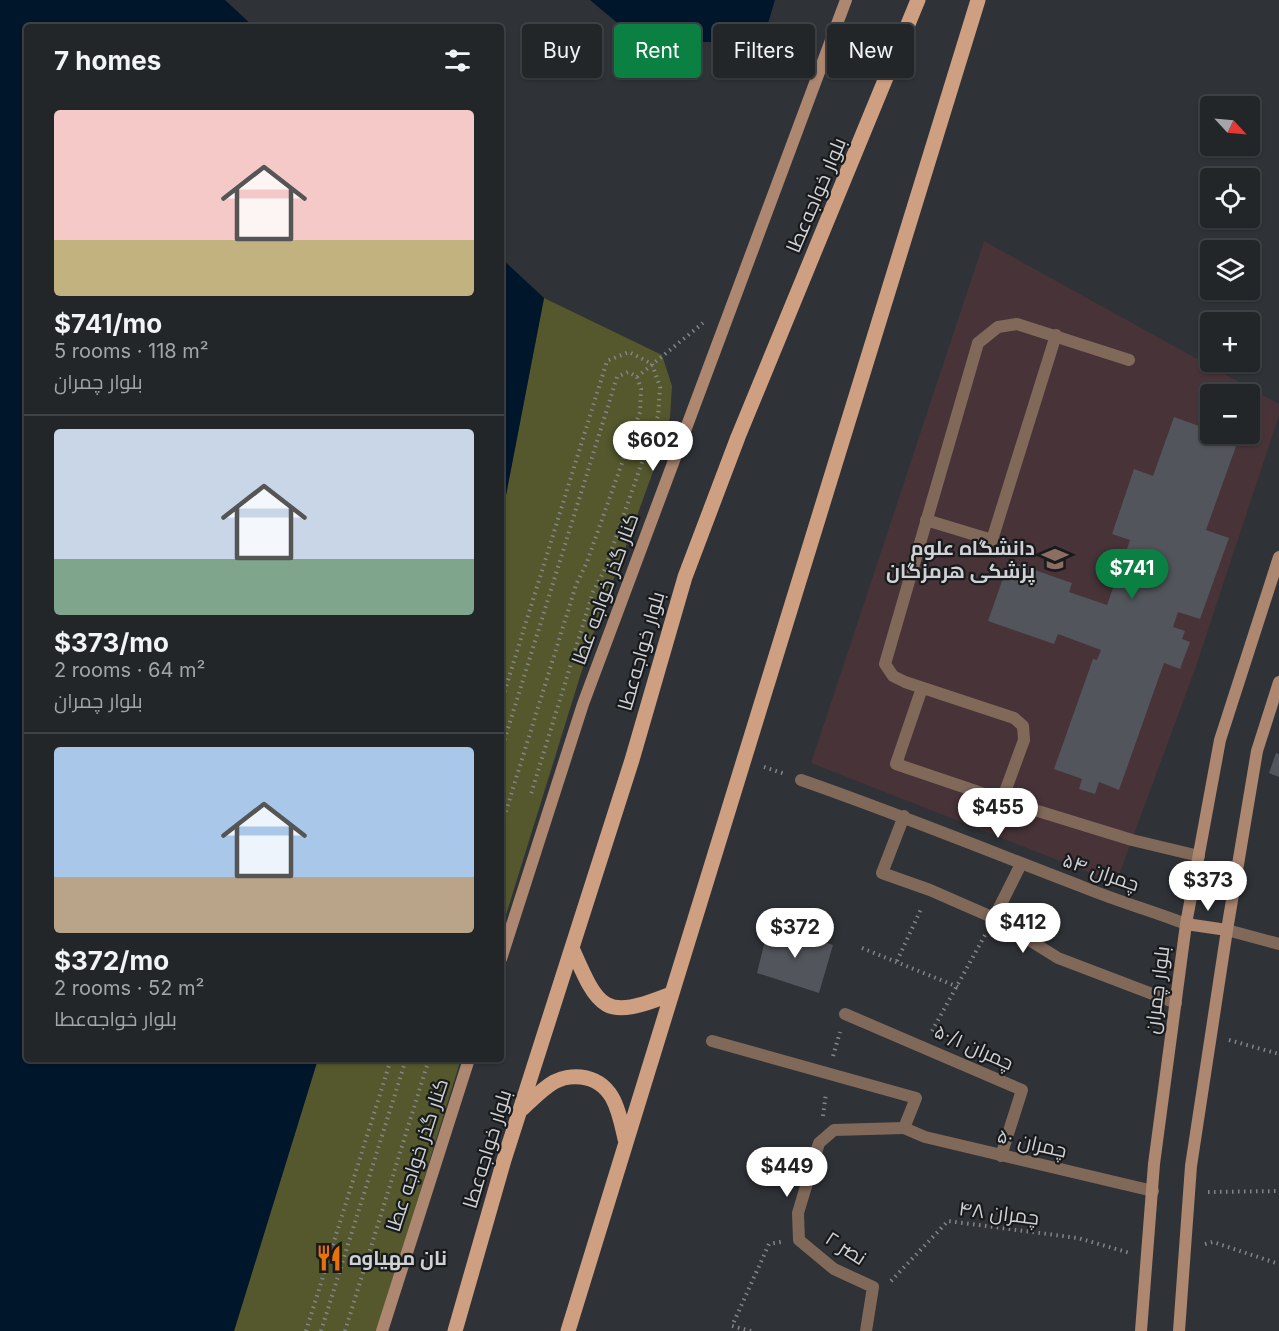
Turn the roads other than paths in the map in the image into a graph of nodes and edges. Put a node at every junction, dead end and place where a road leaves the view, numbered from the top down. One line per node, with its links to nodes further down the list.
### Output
1 (846, 0): 22 (main road, کنار گذر خواجه عطا)
2 (918, 0): 21 (main road, بلوار خواجه‌عطا)
3 (978, 0): 23 (main road)
4 (1056, 335): 5 (street); 6 (street); 6 (street)
5 (1130, 360)
6 (926, 520): 11 (street)
7 (1279, 556): 8 (main road, بلوار چمران)
8 (1266, 594): 9 (main road); 15 (main road, بلوار چمران)
9 (1279, 599)
10 (1279, 682): 19 (main road)
11 (922, 688): 13 (street); 13 (street)
12 (801, 780): 14 (street, چمران ۵۴)
13 (1002, 800): 15 (street)
14 (904, 816): 16 (street, چمران ۵۴); 17 (street)
15 (1200, 856): 18 (main road, بلوار چمران)
16 (1021, 864): 17 (street); 18 (street, چمران ۵۴)
17 (993, 918): 24 (street)
18 (1186, 924): 19 (main road); 24 (main road, بلوار چمران)
19 (1227, 930): 20 (street); 38 (main road)
20 (1279, 944)
21 (572, 948): 23 (main road); 28 (main road, بلوار خواجه‌عطا)
22 (504, 950)
23 (671, 994): 30 (main road)
24 (1176, 1003): 32 (main road, بلوار چمران)
25 (845, 1014): 31 (street, چمران ۵۰/۱)
26 (712, 1041): 29 (street)
27 (468, 1062): 33 (main road, کنار گذر خواجه عطا)
28 (520, 1110): 30 (main road); 34 (main road, بلوار خواجه‌عطا)
29 (904, 1128): 31 (street, چمران ۵۰); 36 (street, نصر ۲)
30 (625, 1142): 35 (main road)
31 (1000, 1156): 32 (street, چمران ۵۰)
32 (1153, 1191): 37 (main road, بلوار چمران)
33 (382, 1331)
34 (455, 1331)
35 (568, 1331)
36 (866, 1331)
37 (1141, 1331)
38 (1179, 1331)

